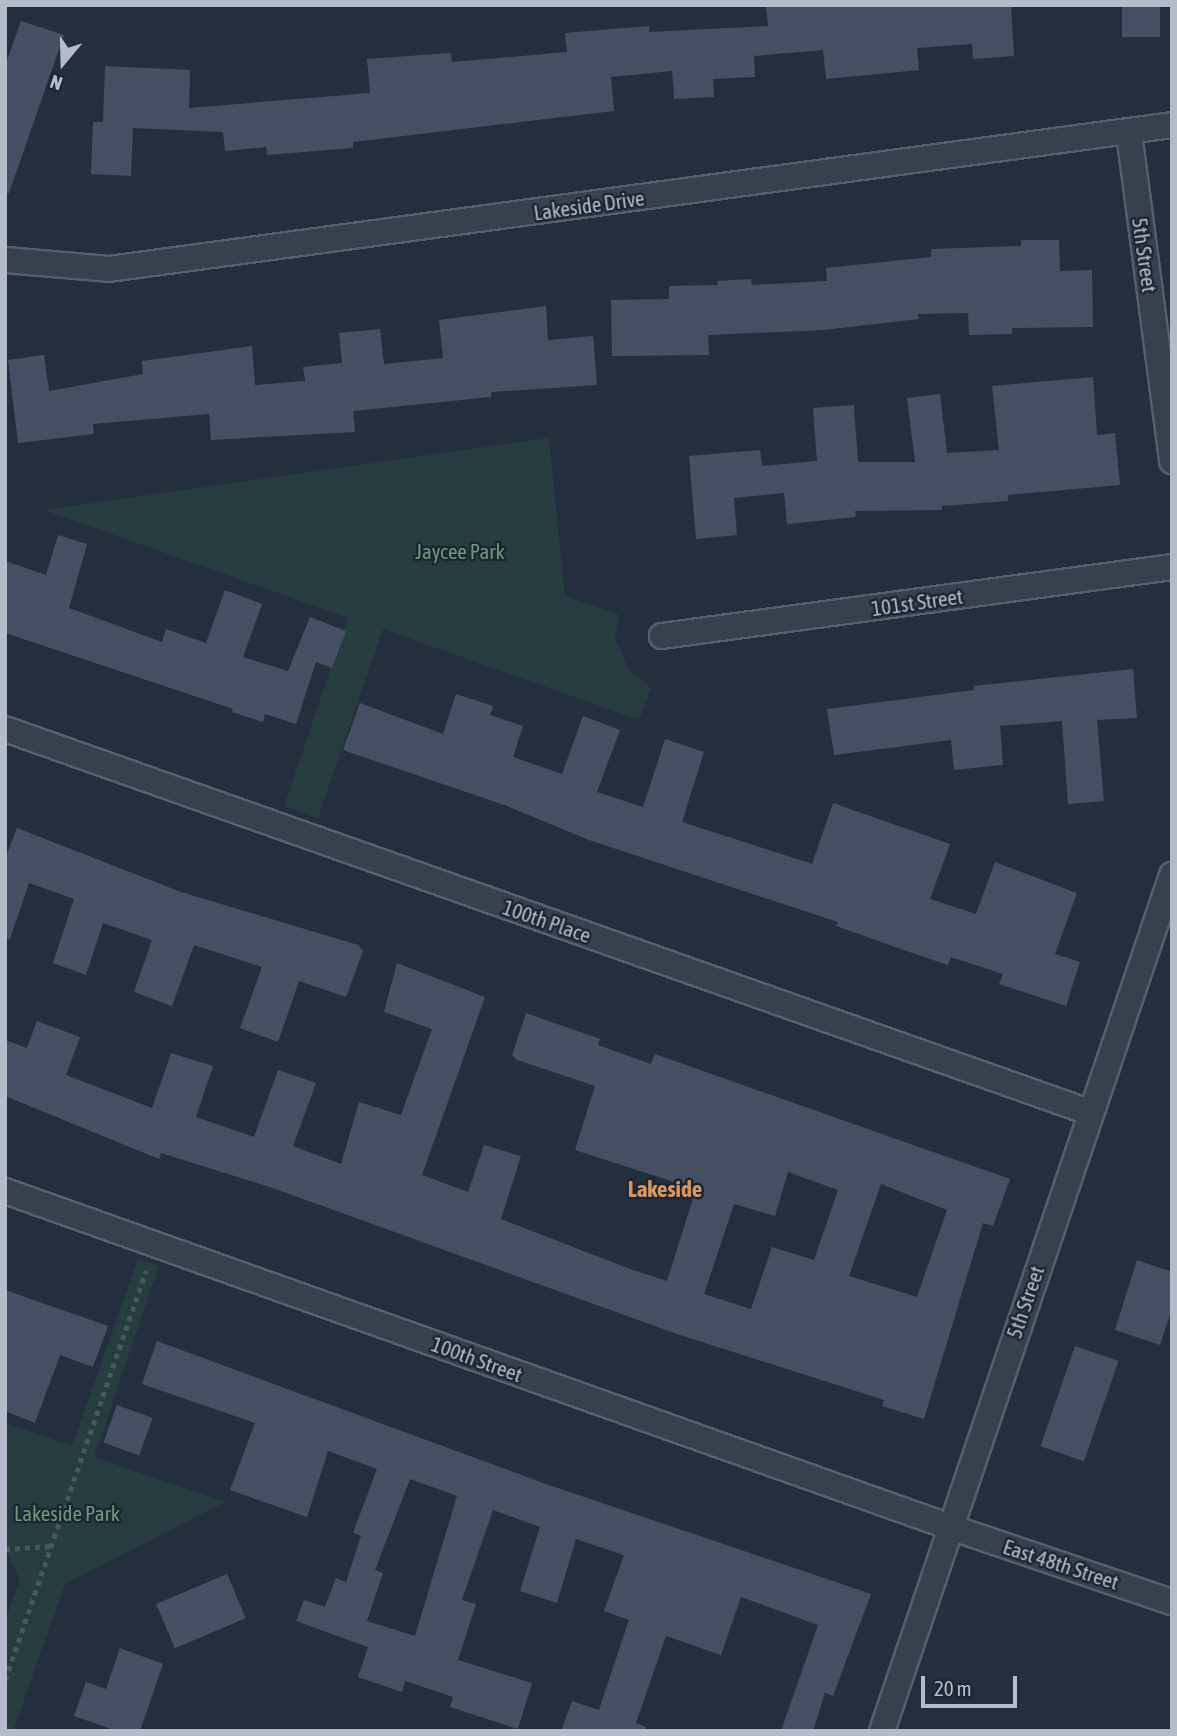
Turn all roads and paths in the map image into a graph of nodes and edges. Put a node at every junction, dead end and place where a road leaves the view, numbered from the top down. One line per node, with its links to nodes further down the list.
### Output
1 (1172, 125): 2 (street, Lakeside Drive)
2 (1129, 133): 3 (street, Lakeside Drive); 4 (street, 5th Street)
3 (5, 260)
4 (1172, 461)
5 (1172, 567): 6 (street, 101st Street)
6 (662, 636)
7 (5, 729): 9 (street, 100th Place)
8 (1172, 874): 9 (street, 5th Street)
9 (1089, 1112): 12 (street, 5th Street)
10 (5, 1191): 11 (street, 100th Street)
11 (154, 1244): 12 (street, 100th Street); 13 (path)
12 (950, 1527): 15 (street, East 48th Street); 17 (street, 5th Street)
13 (52, 1546): 14 (path); 16 (path)
14 (5, 1549)
15 (1172, 1602)
16 (5, 1680)
17 (881, 1731)

